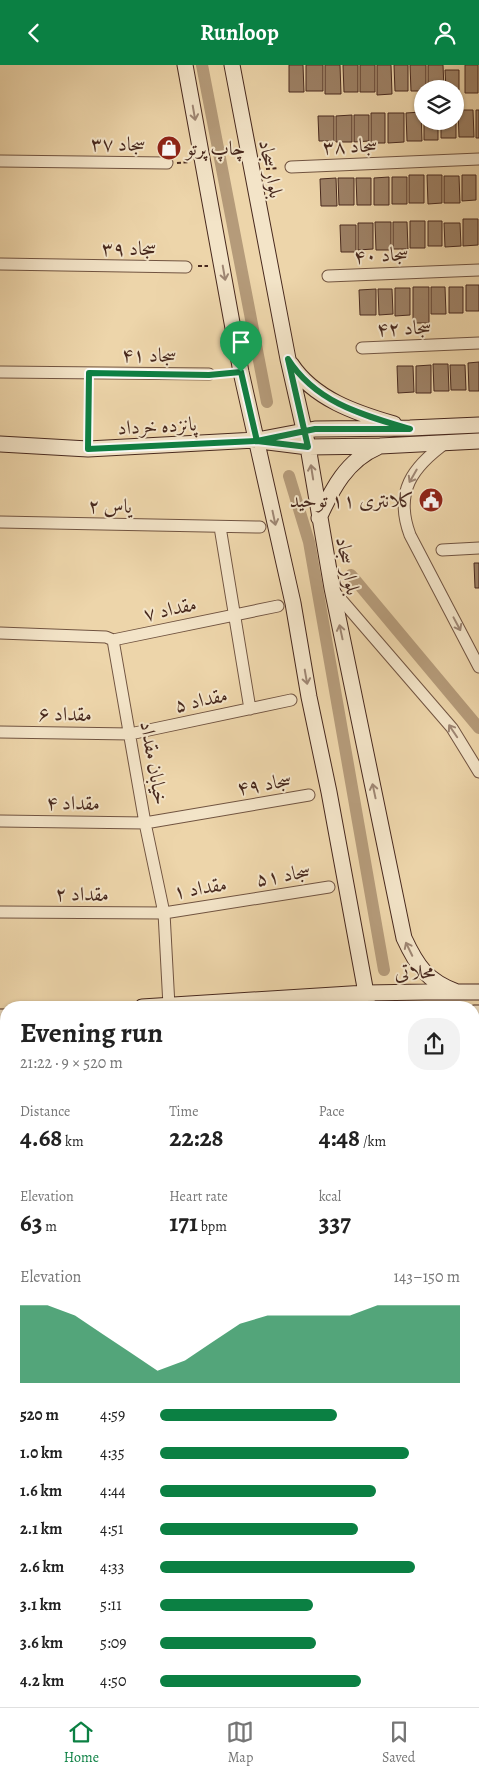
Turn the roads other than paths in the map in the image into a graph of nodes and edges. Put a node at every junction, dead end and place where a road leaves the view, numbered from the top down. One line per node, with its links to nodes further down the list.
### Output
1 (185, 65): 19 (main road, one-way to 19)
2 (232, 65): 13 (main road, بلوار سجاد)
3 (479, 159): 6 (street, سجاد ۳۸)
4 (0, 161): 5 (street, سجاد ۳۷)
5 (167, 163)
6 (291, 167)
7 (0, 264): 8 (street, سجاد ۳۹)
8 (186, 267)
9 (479, 270): 10 (street, سجاد ۴۰)
10 (328, 277)
11 (479, 343): 12 (street, سجاد ۴۲)
12 (362, 348)
13 (288, 359): 17 (main road); 18 (main road, بلوار سجاد)
14 (0, 372): 15 (street, سجاد ۴۱)
15 (209, 375)
16 (479, 425): 17 (main road, پانزده خرداد)
17 (410, 429): 18 (main road, پانزده خرداد)
18 (304, 430): 19 (main road, پانزده خرداد); 24 (main road, بلوار سجاد)
19 (257, 441): 22 (main road, پانزده خرداد); 24 (main road, پانزده خرداد); 52 (main road, one-way to 52)
20 (479, 441): 21 (main road, پانزده خرداد)
21 (447, 442): 23 (main road, پانزده خرداد); 36 (street, one-way to 36)
22 (0, 444)
23 (380, 446): 24 (main road, پانزده خرداد); 25 (main road)
24 (308, 447): 25 (main road, بلوار سجاد, one-way to 24)
25 (319, 519): 31 (main road, بلوار سجاد)
26 (0, 522): 27 (street, یاس ۲)
27 (220, 527): 28 (street, یاس ۲); 33 (street)
28 (260, 527)
29 (479, 548): 30 (street)
30 (442, 550)
31 (332, 588): 41 (street, one-way to 31); 49 (main road, بلوار سجاد, one-way to 31)
32 (278, 606): 33 (street, مقداد ۷)
33 (234, 614): 35 (street, مقداد ۷); 38 (street)
34 (0, 633): 35 (street)
35 (113, 640): 40 (street, خیابان مقداد)
36 (479, 667)
37 (291, 700): 38 (street, مقداد ۵)
38 (250, 709): 40 (street, مقداد ۵)
39 (0, 732): 40 (street, مقداد ۶)
40 (130, 734): 44 (street, خیابان مقداد)
41 (479, 773)
42 (309, 795): 44 (street, سجاد ۴۹)
43 (0, 821): 44 (street, مقداد ۴)
44 (145, 823): 48 (street, خیابان مقداد)
45 (329, 887): 46 (street, سجاد ۵۱)
46 (243, 900): 48 (street, مقداد ۱)
47 (0, 912): 48 (street, مقداد ۲)
48 (164, 913): 51 (street, خیابان مقداد)
49 (457, 992): 50 (main road, محلاتی); 52 (main road, محلاتی)
50 (479, 992)
51 (169, 1001)
52 (367, 1001)

